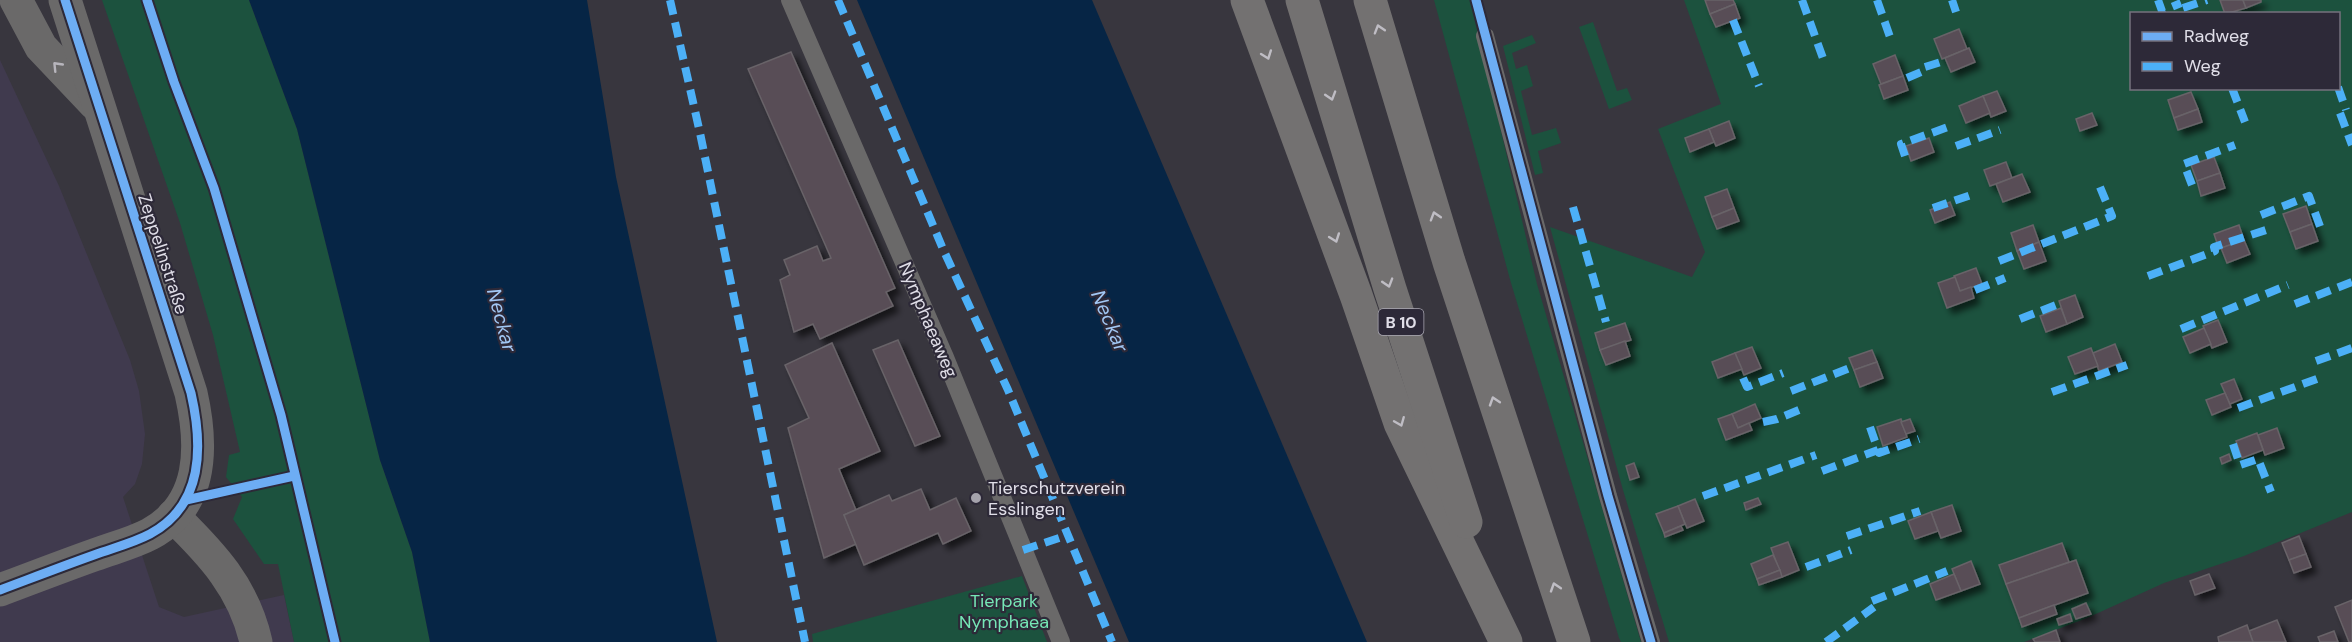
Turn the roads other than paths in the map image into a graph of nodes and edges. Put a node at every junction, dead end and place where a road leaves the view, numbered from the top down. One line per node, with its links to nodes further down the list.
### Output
1 (16, 0): 8 (street, one-way to 1)
2 (65, 0): 8 (street, Zeppelinstraße)
3 (790, 0): 12 (lane, Nymphaeaweg)
4 (1247, 0): 13 (highway, one-way to 13)
5 (1302, 0): 13 (highway, B 10, one-way to 13)
6 (1370, 0): 14 (highway, one-way to 6)
7 (1485, 36): 15 (lane)
8 (98, 108): 9 (street, Zeppelinstraße)
9 (173, 516): 10 (street, Zeppelinstraße); 11 (street)
10 (0, 590)
11 (255, 642)
12 (1061, 642)
13 (1506, 642)
14 (1574, 642)
15 (1651, 642)

